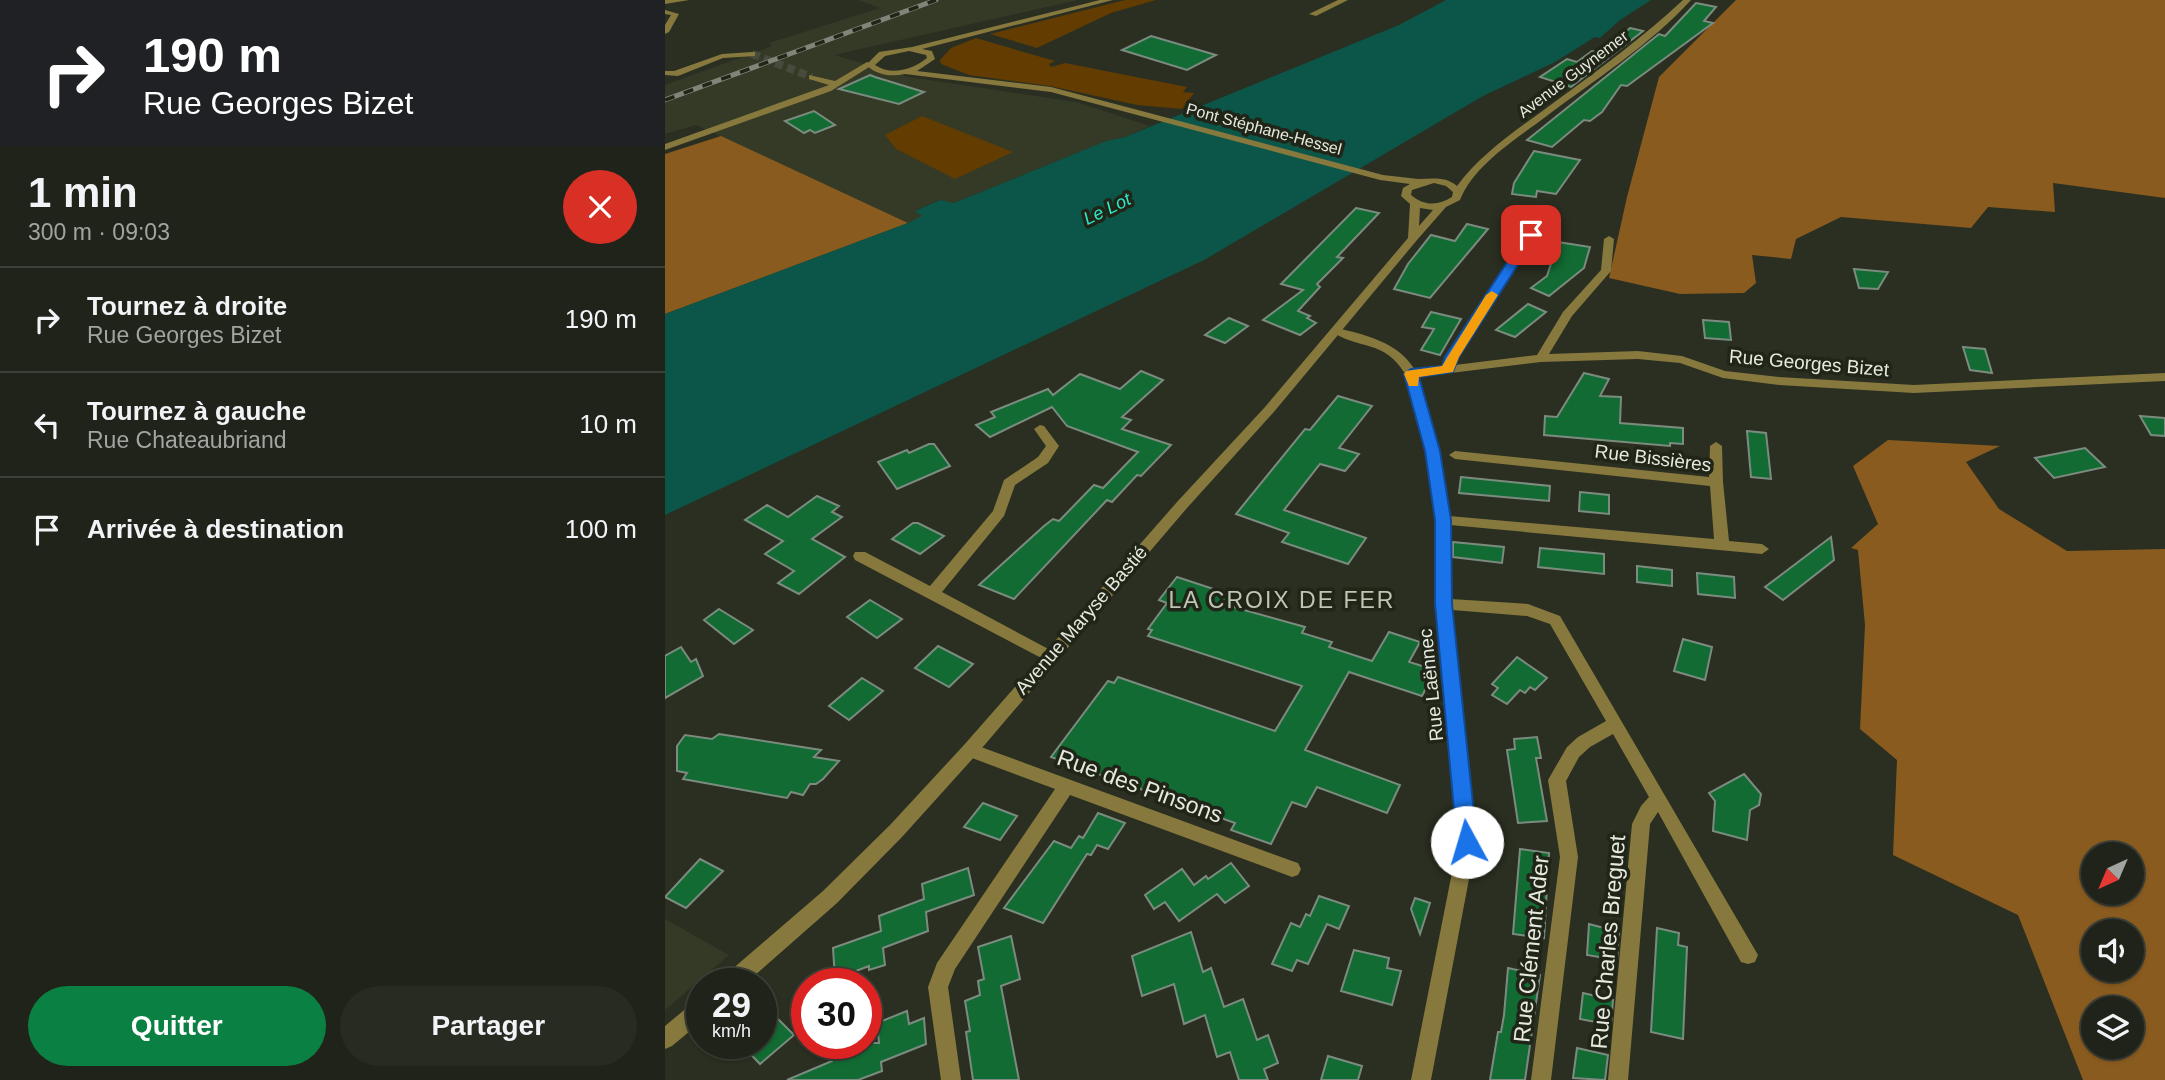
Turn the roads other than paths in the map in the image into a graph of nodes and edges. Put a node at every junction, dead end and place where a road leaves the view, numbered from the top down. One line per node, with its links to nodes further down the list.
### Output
1 (685, 0): 5 (street)
2 (1109, 0): 9 (street)
3 (1343, 0): 7 (street)
4 (1687, 0): 20 (street, Avenue Guynemer)
5 (665, 2)
6 (665, 12): 8 (street)
7 (1313, 14)
8 (665, 32)
9 (950, 42): 10 (street); 12 (street)
10 (914, 49): 12 (street); 13 (street)
11 (752, 54): 15 (street)
12 (930, 58): 14 (street); 17 (street)
13 (873, 67): 14 (street, Pont Stéphane-Hessel); 18 (street)
14 (905, 72): 17 (street, Pont Stéphane-Hessel)
15 (665, 73)
16 (813, 77): 18 (street)
17 (946, 77): 23 (street, Pont Stéphane-Hessel)
18 (835, 84): 19 (street)
19 (665, 147)
20 (1474, 169): 21 (street, Avenue Guynemer); 24 (street, Avenue Guynemer)
21 (1434, 180): 22 (street, Avenue Guynemer); 24 (street)
22 (1421, 182): 23 (street); 25 (street)
23 (1398, 183): 25 (street, Pont Stéphane-Hessel)
24 (1458, 191): 27 (street, Avenue Guynemer)
25 (1406, 192): 26 (street, Pont Stéphane-Hessel)
26 (1415, 203): 27 (street); 29 (street)
27 (1443, 205): 29 (street, Avenue Maryse Bastié)
28 (1531, 235): 33 (street)
29 (1413, 238): 31 (street, Avenue Maryse Bastié)
30 (1609, 239): 32 (street)
31 (1337, 331): 34 (street, Rue Laënnec); 46 (street, Avenue Maryse Bastié)
32 (1541, 358): 33 (street, Rue Georges Bizet); 35 (street, Rue Georges Bizet)
33 (1448, 369): 34 (street, Rue Georges Bizet)
34 (1411, 374): 40 (street, Rue Laënnec)
35 (2165, 377)
36 (1040, 429): 44 (street)
37 (1716, 446): 39 (street)
38 (1455, 455): 39 (street, Rue Bissières)
39 (1716, 482): 41 (street, Rue Bissières)
40 (1443, 520): 41 (street); 45 (street, Rue Laënnec)
41 (1722, 545): 42 (street)
42 (1762, 549)
43 (860, 556): 44 (street)
44 (932, 594): 46 (street)
45 (1444, 604): 47 (street); 57 (street, Rue Laënnec)
46 (1049, 656): 48 (street, Avenue Maryse Bastié)
47 (1615, 724): 50 (street); 58 (street, Rue Clément Ader)
48 (970, 750): 49 (street, Rue des Pinsons); 53 (street, Avenue Maryse Bastié)
49 (1067, 785): 51 (street, Rue des Pinsons); 56 (street)
50 (1658, 799): 52 (street); 59 (street, Rue Charles Breguet)
51 (1292, 869)
52 (1748, 955)
53 (748, 968)
54 (686, 1021): 55 (street)
55 (665, 1039)
56 (951, 1080)
57 (1421, 1080)
58 (1541, 1080)
59 (1618, 1080)

